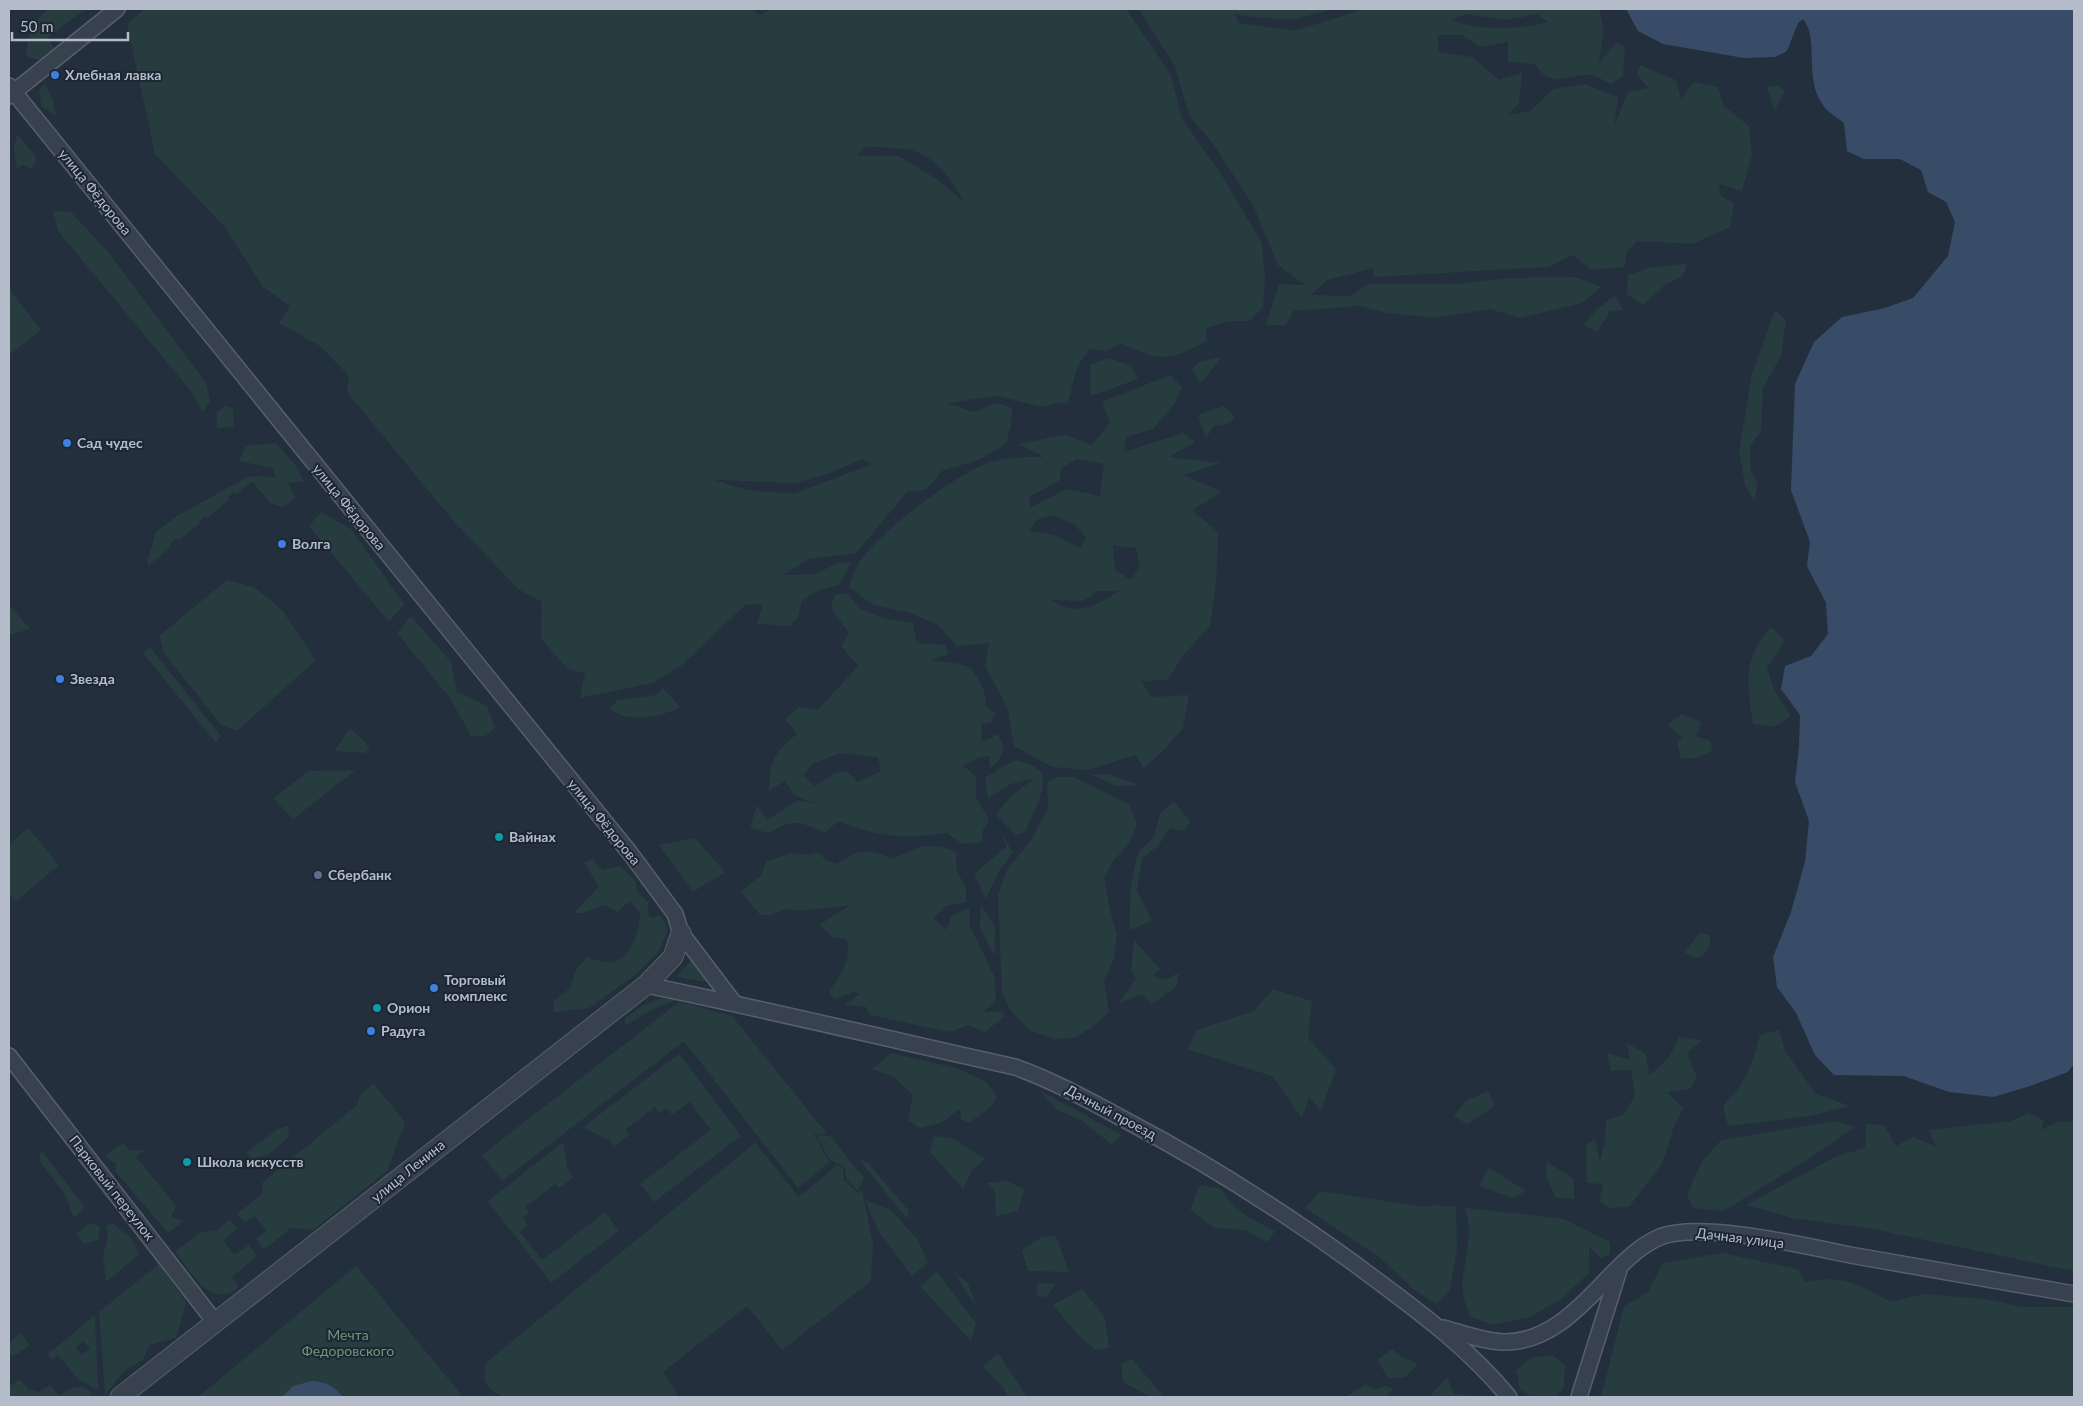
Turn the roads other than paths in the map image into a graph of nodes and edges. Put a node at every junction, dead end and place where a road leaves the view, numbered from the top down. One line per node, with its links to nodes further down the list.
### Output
1 (118, 9): 2 (street)
2 (11, 91): 3 (street, улица Фёдорова)
3 (681, 933): 4 (street, улица Ленина); 5 (street, улица Фёдорова)
4 (646, 985): 5 (street, Дачный проезд); 9 (street, улица Ленина)
5 (734, 1003): 10 (street, Дачный проезд)
6 (9, 1056): 9 (street, Парковый переулок)
7 (1620, 1266): 8 (street, Дачная улица); 10 (street, Дачная улица); 13 (street)
8 (2074, 1294)
9 (215, 1322): 11 (street, улица Ленина)
10 (1440, 1327): 12 (street)
11 (120, 1397)
12 (1509, 1397)
13 (1579, 1397)

